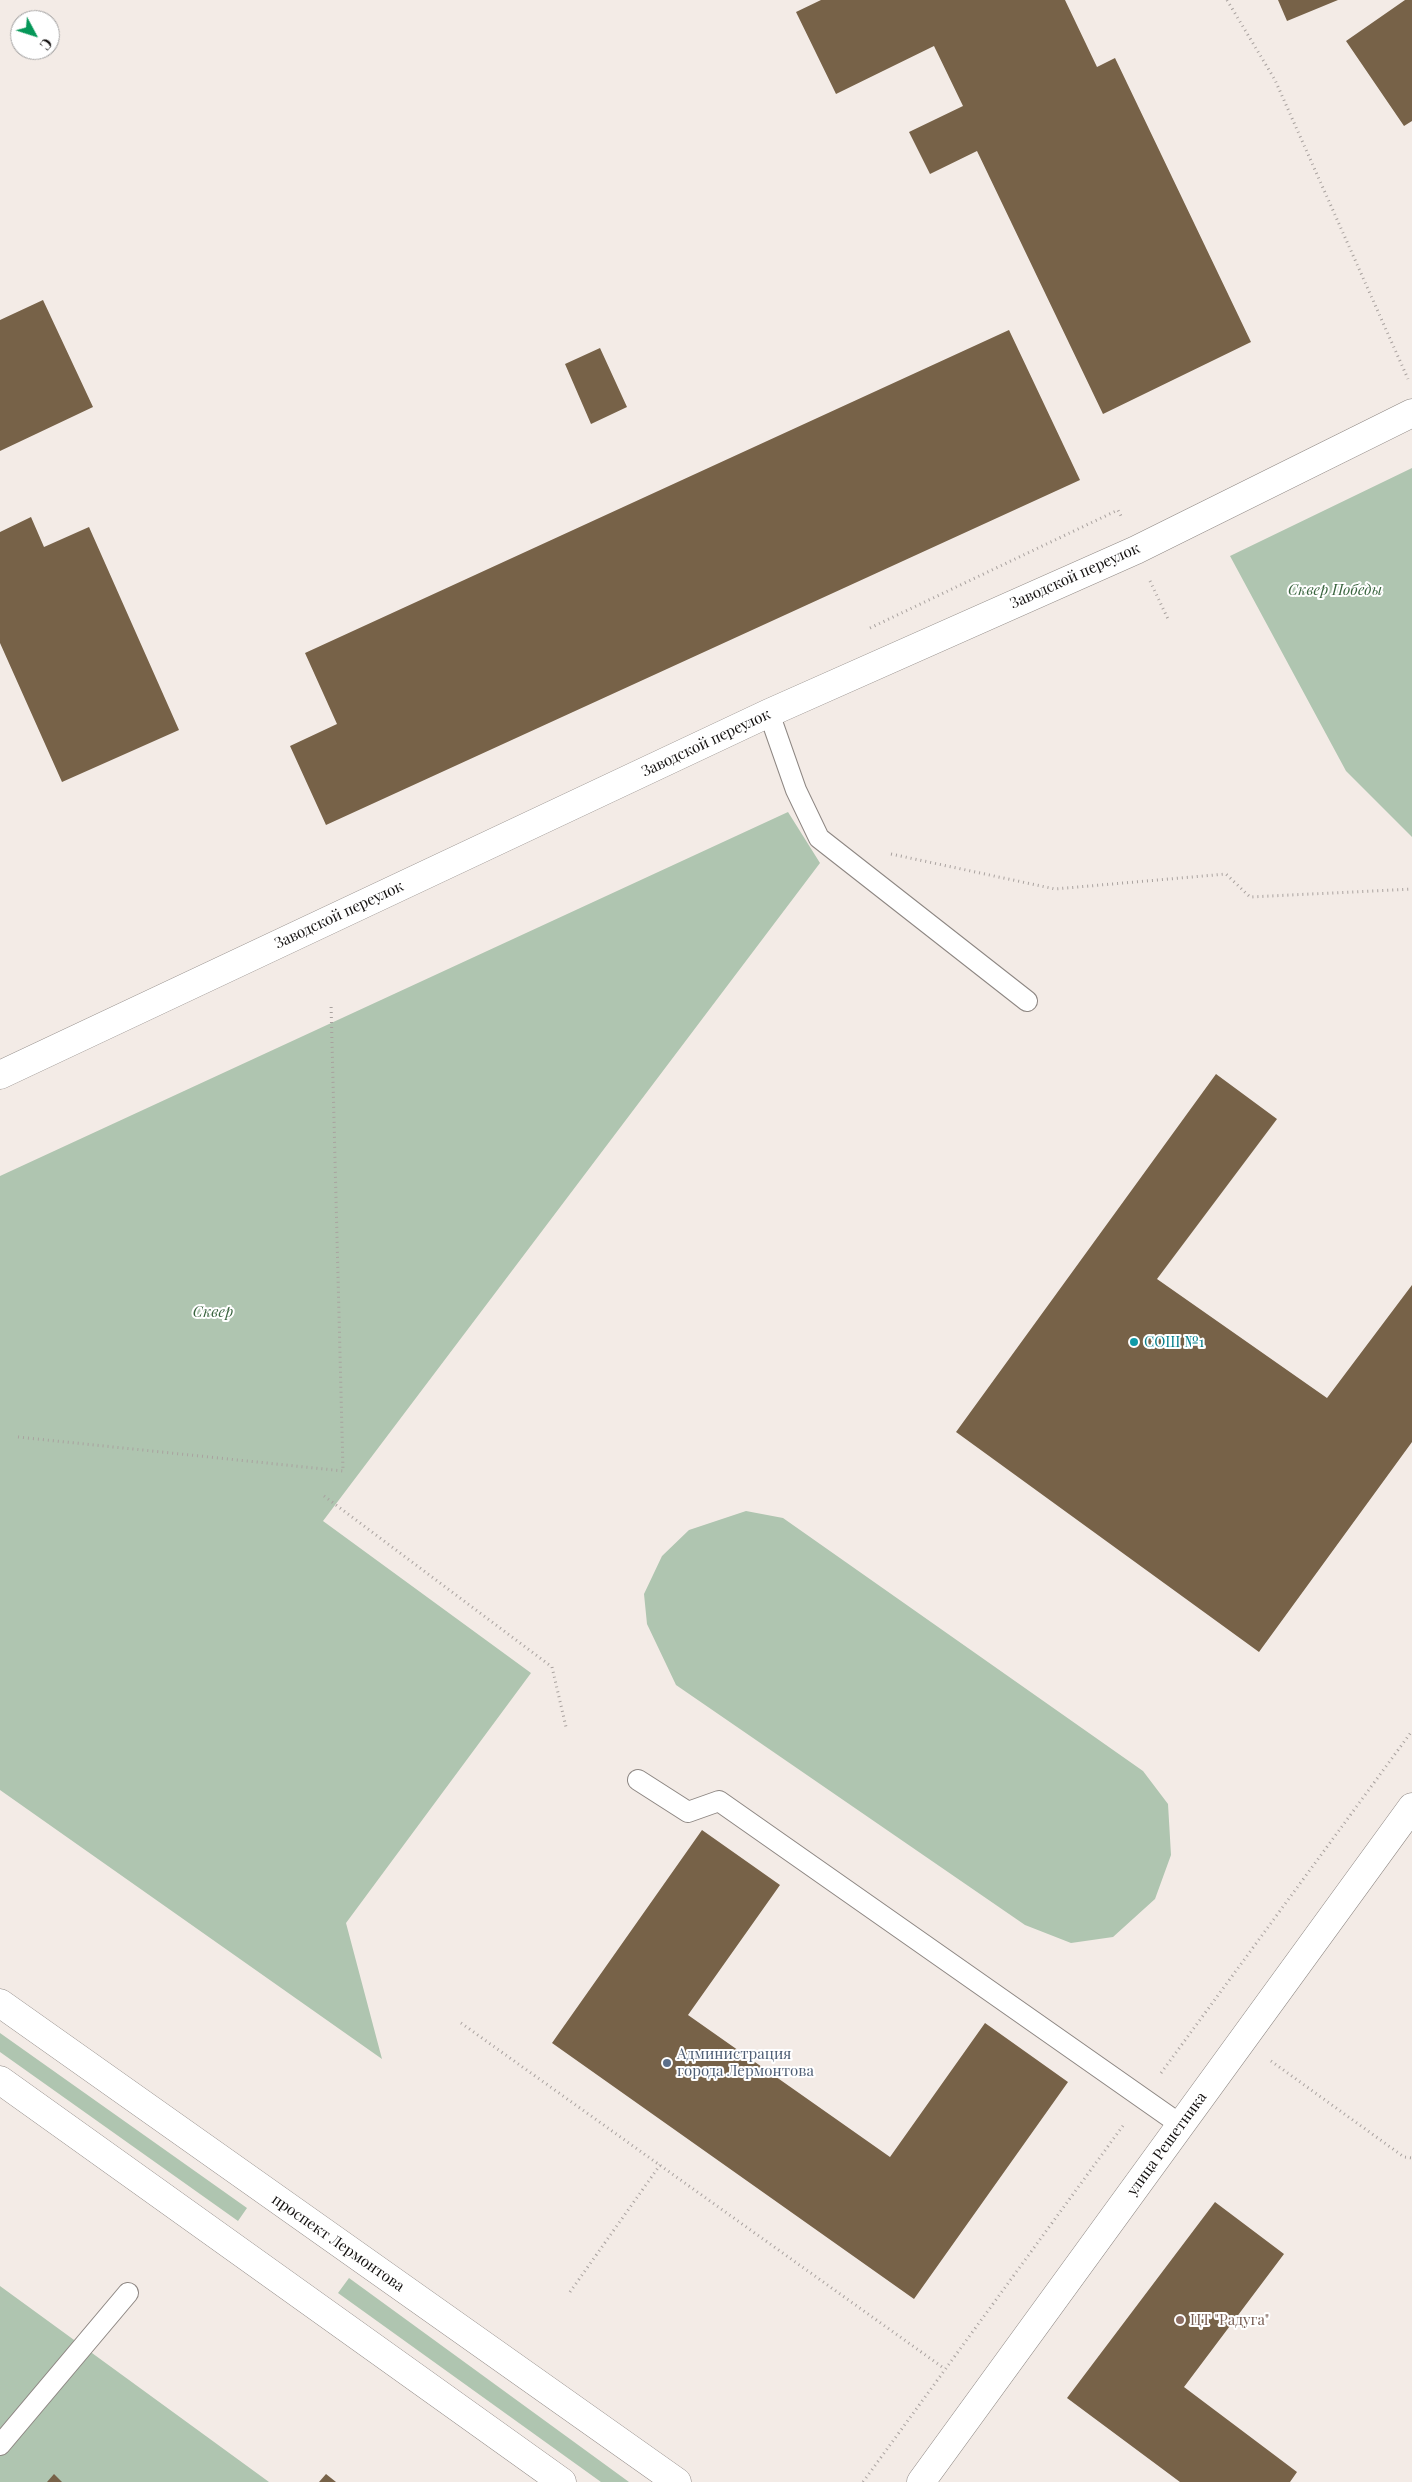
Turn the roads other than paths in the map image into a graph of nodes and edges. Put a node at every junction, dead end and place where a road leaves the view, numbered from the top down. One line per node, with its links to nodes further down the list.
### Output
1 (1412, 412): 2 (street, Заводской переулок)
2 (769, 714): 3 (lane); 4 (street, Заводской переулок)
3 (1027, 1001)
4 (0, 1074)
5 (638, 1780): 9 (lane)
6 (1412, 1806): 9 (street, улица Решетника)
7 (0, 2003): 13 (street, проспект Лермонтова)
8 (0, 2080): 12 (street)
9 (1181, 2125): 14 (street, улица Решетника)
10 (128, 2293): 11 (lane)
11 (0, 2445)
12 (562, 2482)
13 (677, 2482)
14 (921, 2482)

